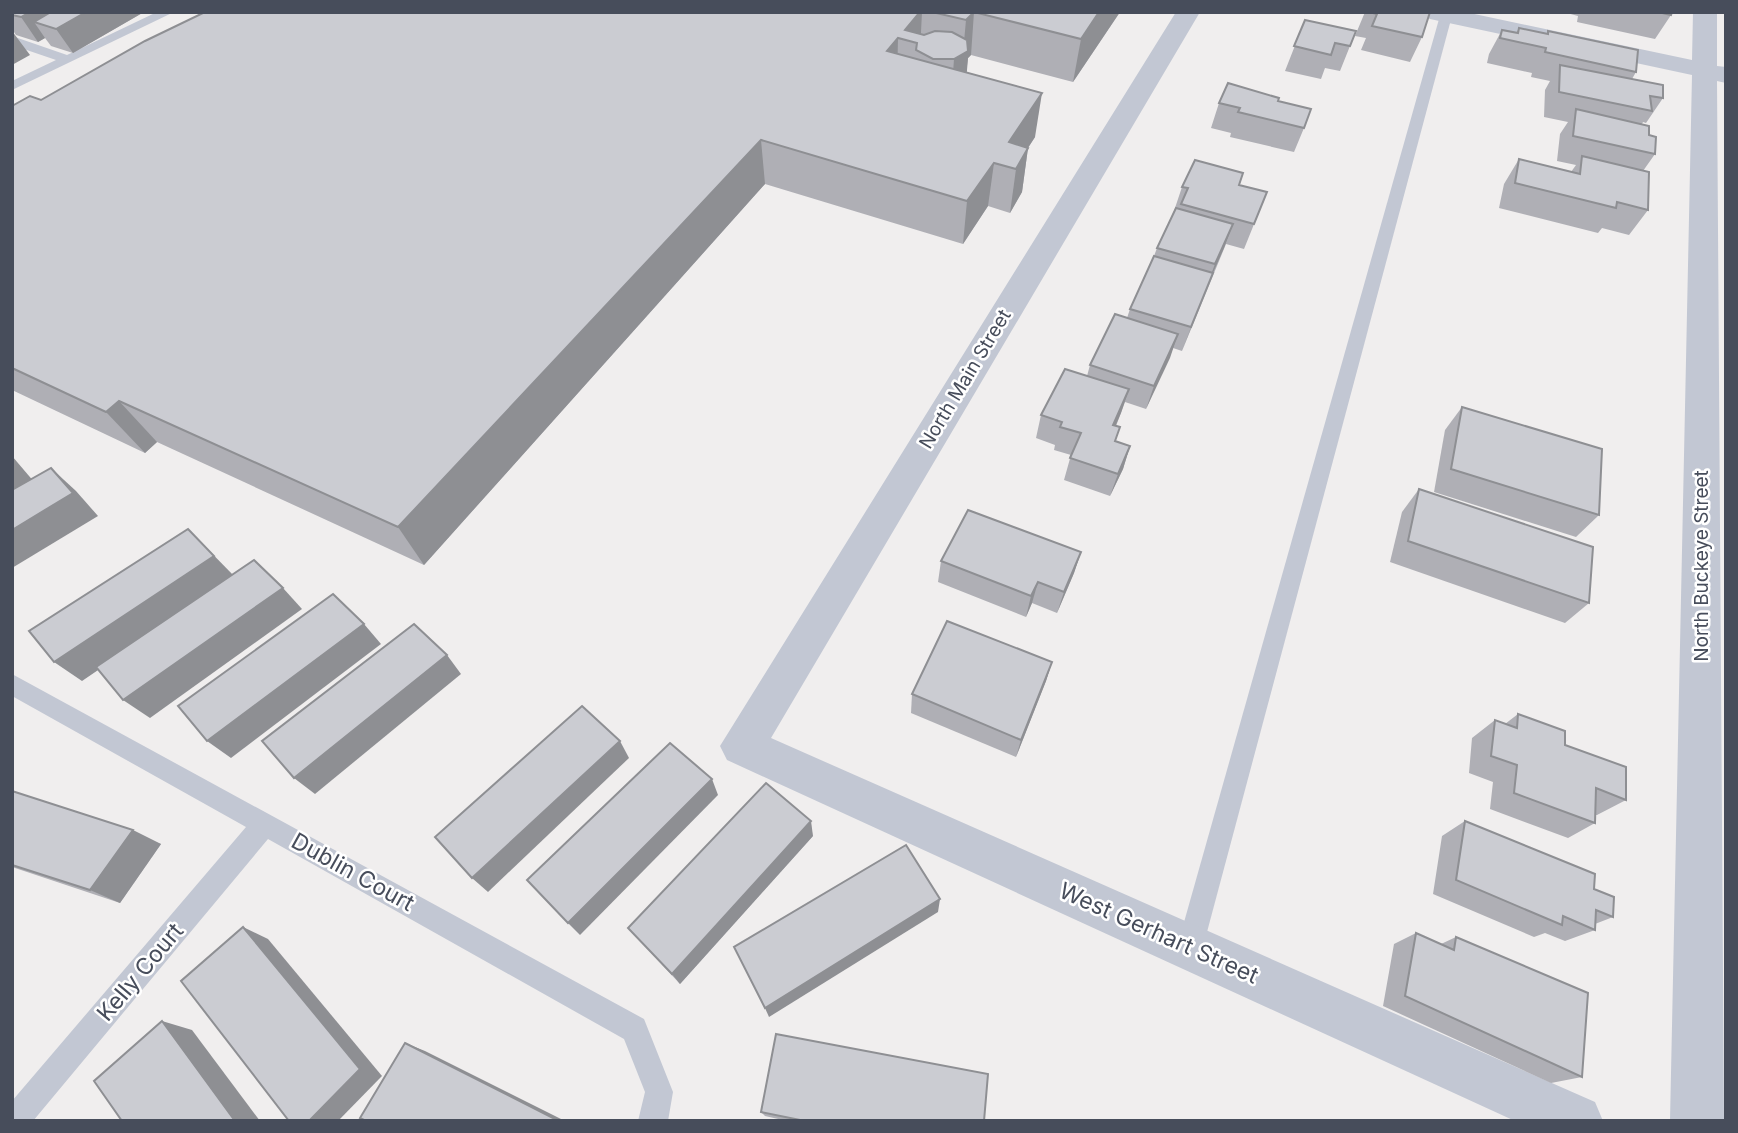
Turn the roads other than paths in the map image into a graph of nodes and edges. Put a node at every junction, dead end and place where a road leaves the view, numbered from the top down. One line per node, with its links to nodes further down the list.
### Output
1 (168, 12): 6 (lane)
2 (1188, 12): 10 (street, North Main Street)
3 (1705, 12): 7 (street, North Buckeye Street)
4 (1441, 13): 7 (street); 12 (lane)
5 (12, 40): 6 (lane)
6 (69, 60): 8 (lane)
7 (1715, 72): 16 (street, North Buckeye Street)
8 (12, 86)
9 (12, 684): 11 (lane, Dublin Court)
10 (742, 746): 12 (street, West Gerhart Street)
11 (265, 823): 13 (lane, Kelly Court); 14 (lane, Dublin Court)
12 (1190, 947): 15 (street, West Gerhart Street)
13 (14, 1121)
14 (653, 1121)
15 (1576, 1121)
16 (1697, 1121)

